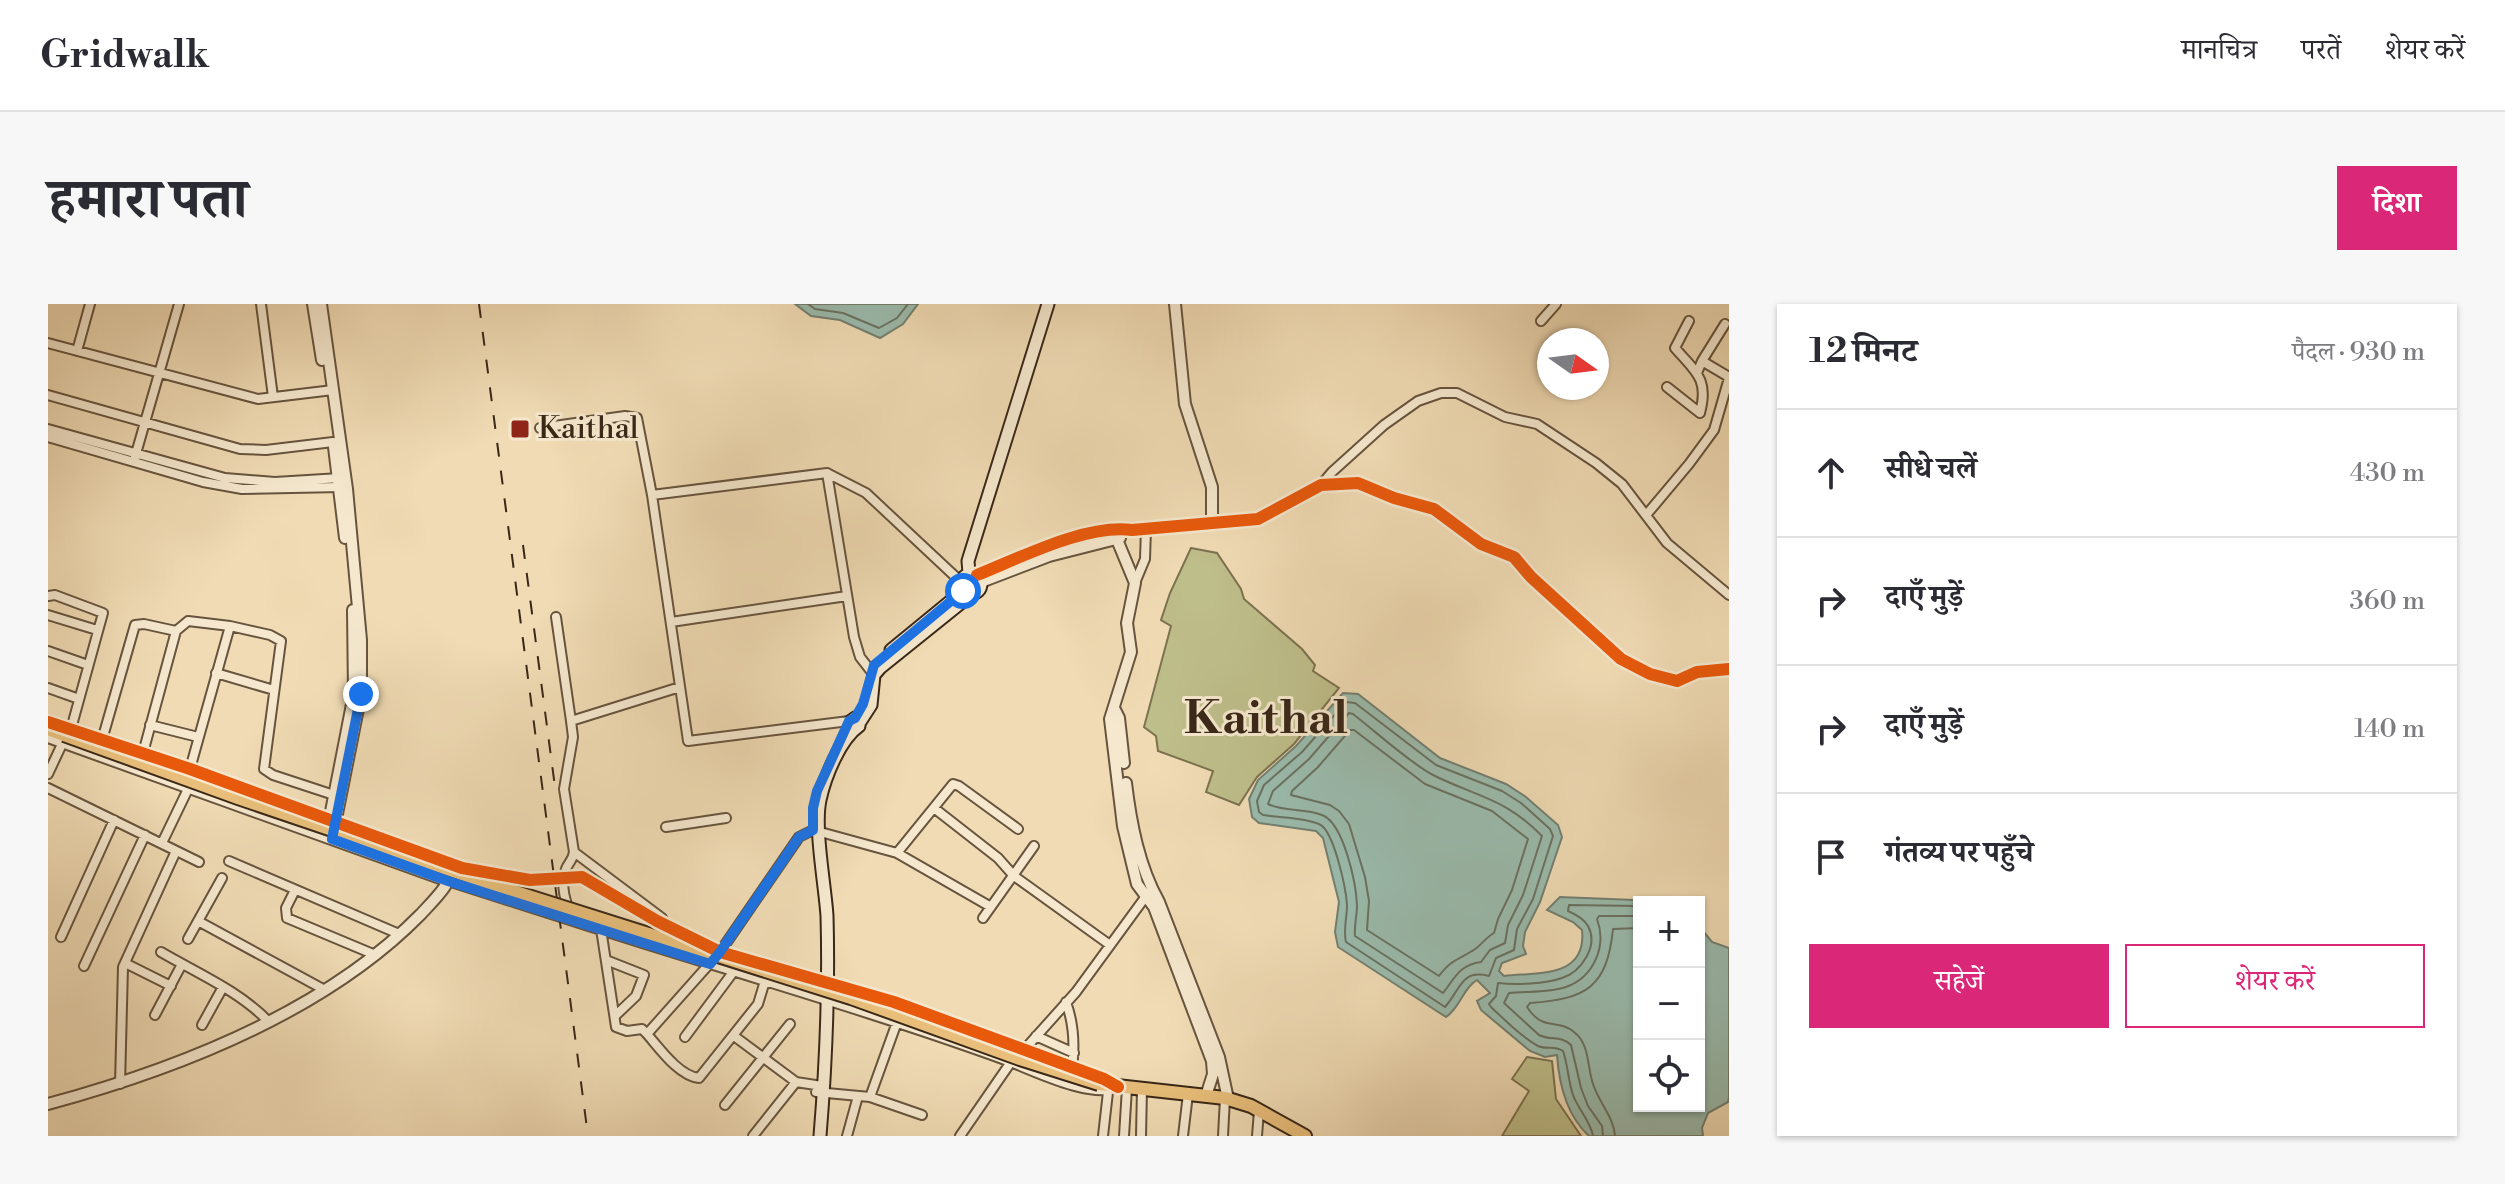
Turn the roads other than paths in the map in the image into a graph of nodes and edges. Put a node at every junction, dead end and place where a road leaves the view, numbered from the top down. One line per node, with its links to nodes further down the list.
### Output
1 (90, 304): 13 (street)
2 (179, 304): 15 (street)
3 (261, 304): 21 (street)
4 (313, 304): 19 (street)
5 (321, 304): 19 (street)
6 (1048, 304): 36 (main road)
7 (1175, 304): 33 (street)
8 (1556, 304): 9 (street)
9 (1541, 321)
10 (1689, 321): 16 (street)
11 (1725, 324): 14 (street)
12 (48, 343): 13 (street)
13 (77, 351): 15 (street)
14 (1702, 361): 16 (street); 17 (street)
15 (159, 373): 21 (street); 22 (street)
16 (1697, 373): 18 (street)
17 (1729, 378): 32 (street)
18 (1667, 387)
19 (330, 391): 21 (street); 26 (street); 29 (street)
20 (48, 395): 22 (street)
21 (273, 397)
22 (145, 423): 26 (street); 27 (street)
23 (540, 428): 31 (street)
24 (48, 429): 27 (street)
25 (48, 437): 27 (street)
26 (333, 442): 29 (street)
27 (135, 458): 29 (street)
28 (827, 473): 31 (street); 36 (street); 40 (street)
29 (342, 482): 70 (street)
30 (1321, 485): 32 (street); 33 (street); 49 (street)
31 (652, 495): 43 (street)
32 (1647, 514): 38 (street)
33 (1212, 522): 34 (street)
34 (1146, 529): 35 (street); 37 (street)
35 (1114, 534): 36 (street); 37 (street)
36 (970, 583): 51 (main road)
37 (1135, 583): 91 (street)
38 (1729, 595)
39 (48, 596): 45 (street)
40 (847, 596): 43 (street); 51 (street)
41 (48, 615): 45 (street)
42 (556, 617): 56 (street)
43 (671, 622): 52 (street)
44 (230, 626): 46 (street); 50 (street); 54 (street)
45 (97, 630): 48 (street)
46 (176, 631): 59 (street); 64 (street)
47 (48, 651): 48 (street)
48 (88, 665): 55 (street)
49 (1729, 669)
50 (216, 673): 54 (street); 63 (street)
51 (873, 673): 58 (main road)
52 (680, 687): 56 (street); 58 (street)
53 (48, 688): 55 (street)
54 (274, 690): 70 (street)
55 (79, 699): 61 (street)
56 (571, 721): 83 (street)
57 (48, 722): 61 (street)
58 (853, 723): 77 (main road)
59 (150, 725): 63 (street); 65 (street)
60 (48, 729): 61 (main road)
61 (66, 735): 62 (street); 64 (street); 67 (street); 68 (street); 134 (main road, bridge)
62 (48, 737)
63 (198, 737): 66 (street)
64 (102, 740): 65 (street)
65 (143, 753): 66 (street)
66 (190, 769): 74 (street)
67 (48, 774)
68 (189, 787): 79 (street); 80 (street)
69 (48, 788): 73 (street)
70 (338, 796): 74 (street)
71 (934, 808): 76 (street); 84 (street); 87 (street)
72 (726, 818): 75 (street)
73 (114, 820): 78 (street); 98 (street)
74 (332, 822): 79 (street); 89 (street)
75 (666, 827)
76 (1018, 829)
77 (817, 831): 84 (street); 102 (street); 111 (main road)
78 (145, 835): 80 (street); 108 (street)
79 (329, 838): 89 (street)
80 (162, 843): 82 (street)
81 (1034, 846): 87 (street)
82 (176, 851): 86 (street); 105 (street)
83 (574, 852): 95 (street); 102 (street)
84 (897, 853): 92 (street)
85 (229, 861): 90 (street)
86 (199, 862)
87 (1014, 876): 92 (street); 100 (street)
88 (222, 878): 94 (street)
89 (448, 881): 95 (street); 97 (street)
90 (295, 890): 97 (street); 103 (street)
91 (1148, 892): 100 (street); 139 (street); 141 (street)
92 (991, 907): 93 (street)
93 (983, 918)
94 (198, 921): 99 (street); 114 (street)
95 (573, 921): 96 (street)
96 (601, 929): 104 (street); 107 (street)
97 (399, 934): 103 (street)
98 (61, 937)
99 (188, 939)
100 (1110, 945): 116 (street)
101 (161, 952): 106 (street)
102 (720, 952): 107 (street); 111 (street)
103 (373, 954): 114 (street)
104 (606, 960): 118 (street); 118 (street)
105 (125, 963): 112 (street); 133 (street)
106 (182, 964): 112 (street); 113 (street)
107 (710, 964): 109 (street); 123 (street)
108 (84, 966)
109 (734, 971): 110 (street); 126 (street)
110 (765, 981): 115 (street); 124 (street)
111 (825, 982): 115 (main road); 127 (street)
112 (171, 986): 117 (street)
113 (223, 987): 119 (street); 122 (street)
114 (323, 989): 119 (street)
115 (824, 998): 120 (street); 135 (main road)
116 (1066, 1002): 125 (street); 128 (street)
117 (155, 1015)
118 (615, 1016): 123 (street)
119 (268, 1021): 133 (street)
120 (897, 1022): 130 (street); 140 (street)
121 (790, 1024): 129 (street)
122 (202, 1025)
123 (647, 1034): 124 (street)
124 (734, 1036): 129 (street)
125 (1036, 1036): 127 (street); 128 (street)
126 (685, 1037)
127 (1024, 1050): 131 (street)
128 (1074, 1053): 131 (street)
129 (764, 1058): 132 (street); 143 (street)
130 (1011, 1062): 134 (street); 151 (street)
131 (1072, 1068): 134 (street)
132 (796, 1082): 135 (street); 147 (street)
133 (120, 1084): 142 (street)
134 (1113, 1088): 136 (main road); 152 (street); 153 (street)
135 (819, 1089): 138 (street); 148 (main road); 149 (main road)
136 (1142, 1089): 137 (main road); 154 (street)
137 (1188, 1094): 139 (main road); 155 (street)
138 (858, 1096): 140 (street); 150 (street)
139 (1206, 1096): 141 (main road)
140 (870, 1097): 145 (street)
141 (1227, 1099): 144 (main road); 156 (street)
142 (48, 1104)
143 (725, 1105)
144 (1259, 1111): 146 (main road); 157 (street)
145 (922, 1115)
146 (1301, 1135)
147 (753, 1136)
148 (814, 1136)
149 (820, 1136)
150 (847, 1136)
151 (960, 1136)
152 (1103, 1136)
153 (1124, 1136)
154 (1141, 1136)
155 (1183, 1136)
156 (1223, 1136)
157 (1257, 1136)

